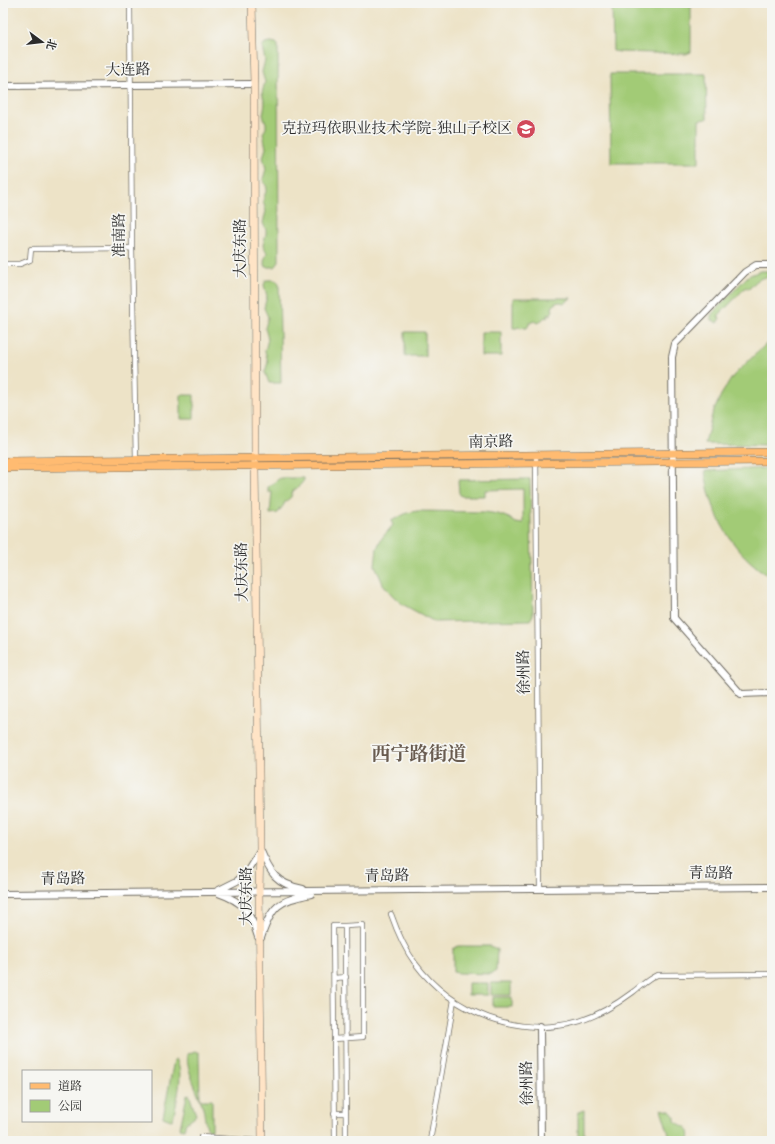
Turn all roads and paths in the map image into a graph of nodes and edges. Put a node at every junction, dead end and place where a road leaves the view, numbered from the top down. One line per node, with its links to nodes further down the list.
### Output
1 (130, 3): 3 (street, 准南路)
2 (252, 3): 4 (main road, 大庆东路)
3 (130, 84): 4 (street, 大连路); 5 (street, 大连路); 6 (street, 准南路)
4 (254, 84): 12 (main road, 大庆东路)
5 (3, 86)
6 (132, 248): 7 (street); 16 (street, 准南路)
7 (3, 264)
8 (772, 265): 10 (street)
9 (772, 452): 10 (main road, 南京路)
10 (673, 454): 11 (main road, 南京路); 15 (street)
11 (536, 455): 12 (main road, 南京路); 17 (street, 徐州路)
12 (255, 458): 16 (main road, 南京路); 18 (main road, 大庆东路)
13 (3, 461): 16 (main road)
14 (772, 461): 15 (main road, 南京路)
15 (673, 462): 17 (main road, 南京路); 20 (street)
16 (137, 463): 18 (main road, 南京路); 19 (main road)
17 (536, 464): 18 (main road, 南京路); 23 (street, 徐州路)
18 (255, 467): 21 (main road, 大庆东路)
19 (3, 468)
20 (772, 693)
21 (260, 849): 24 (main road, 大庆东路); 25 (street); 26 (street)
22 (772, 887): 23 (street, 青岛路)
23 (540, 889): 25 (street, 青岛路)
24 (259, 891): 25 (street, 青岛路); 26 (street, 青岛路); 30 (main road, 大庆东路)
25 (323, 891): 30 (street)
26 (215, 892): 27 (street, 青岛路); 30 (street)
27 (3, 894)
28 (390, 914): 34 (street)
29 (345, 926): 32 (street); 33 (street); 37 (street)
30 (260, 941): 42 (main road, 大庆东路)
31 (772, 974): 35 (street)
32 (346, 977): 33 (street); 37 (street)
33 (334, 978): 36 (street)
34 (454, 1000): 35 (street); 45 (street)
35 (540, 1026): 46 (street, 徐州路)
36 (334, 1039): 37 (street); 38 (street)
37 (346, 1039): 39 (street)
38 (334, 1113): 39 (street); 43 (street)
39 (346, 1113): 44 (street)
40 (201, 1137): 41 (street)
41 (258, 1141)
42 (262, 1141)
43 (335, 1141)
44 (346, 1141)
45 (430, 1141)
46 (541, 1141)

